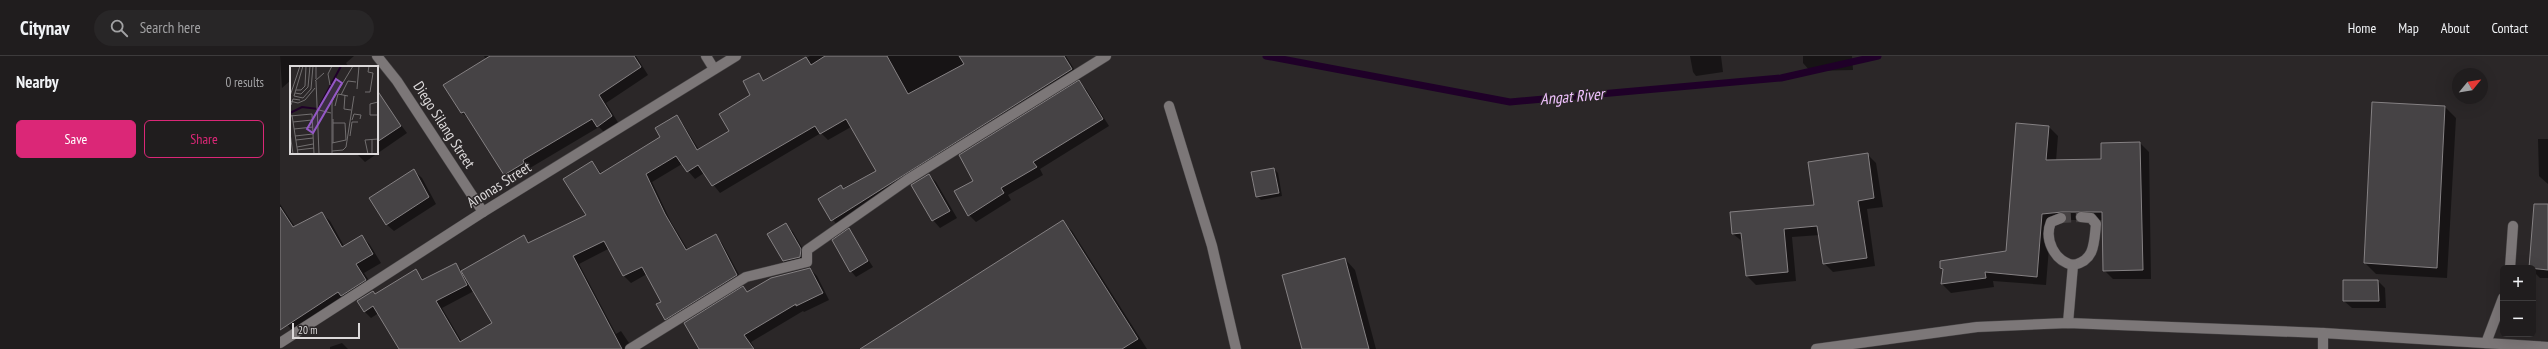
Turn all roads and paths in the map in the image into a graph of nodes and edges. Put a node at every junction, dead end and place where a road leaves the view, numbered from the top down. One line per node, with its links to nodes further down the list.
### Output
1 (376, 56): 7 (street, Diego Silang Street)
2 (706, 56): 5 (street)
3 (736, 56): 5 (street, Anonas Street)
4 (1106, 56): 20 (street)
5 (714, 69): 7 (street, Anonas Street)
6 (1169, 106): 21 (street)
7 (483, 212): 16 (street, Anonas Street)
8 (2081, 217): 11 (street)
9 (2061, 218): 11 (street)
10 (2513, 226): 12 (street)
11 (2073, 265): 14 (street)
12 (2510, 265)
13 (2502, 301): 17 (street)
14 (2068, 323): 15 (street); 22 (street)
15 (2323, 333): 18 (street); 23 (street)
16 (280, 343)
17 (2486, 343): 18 (street); 19 (street)
18 (2460, 345)
19 (2548, 347)
20 (630, 349)
21 (1236, 349)
22 (1816, 349)
23 (2323, 349)

